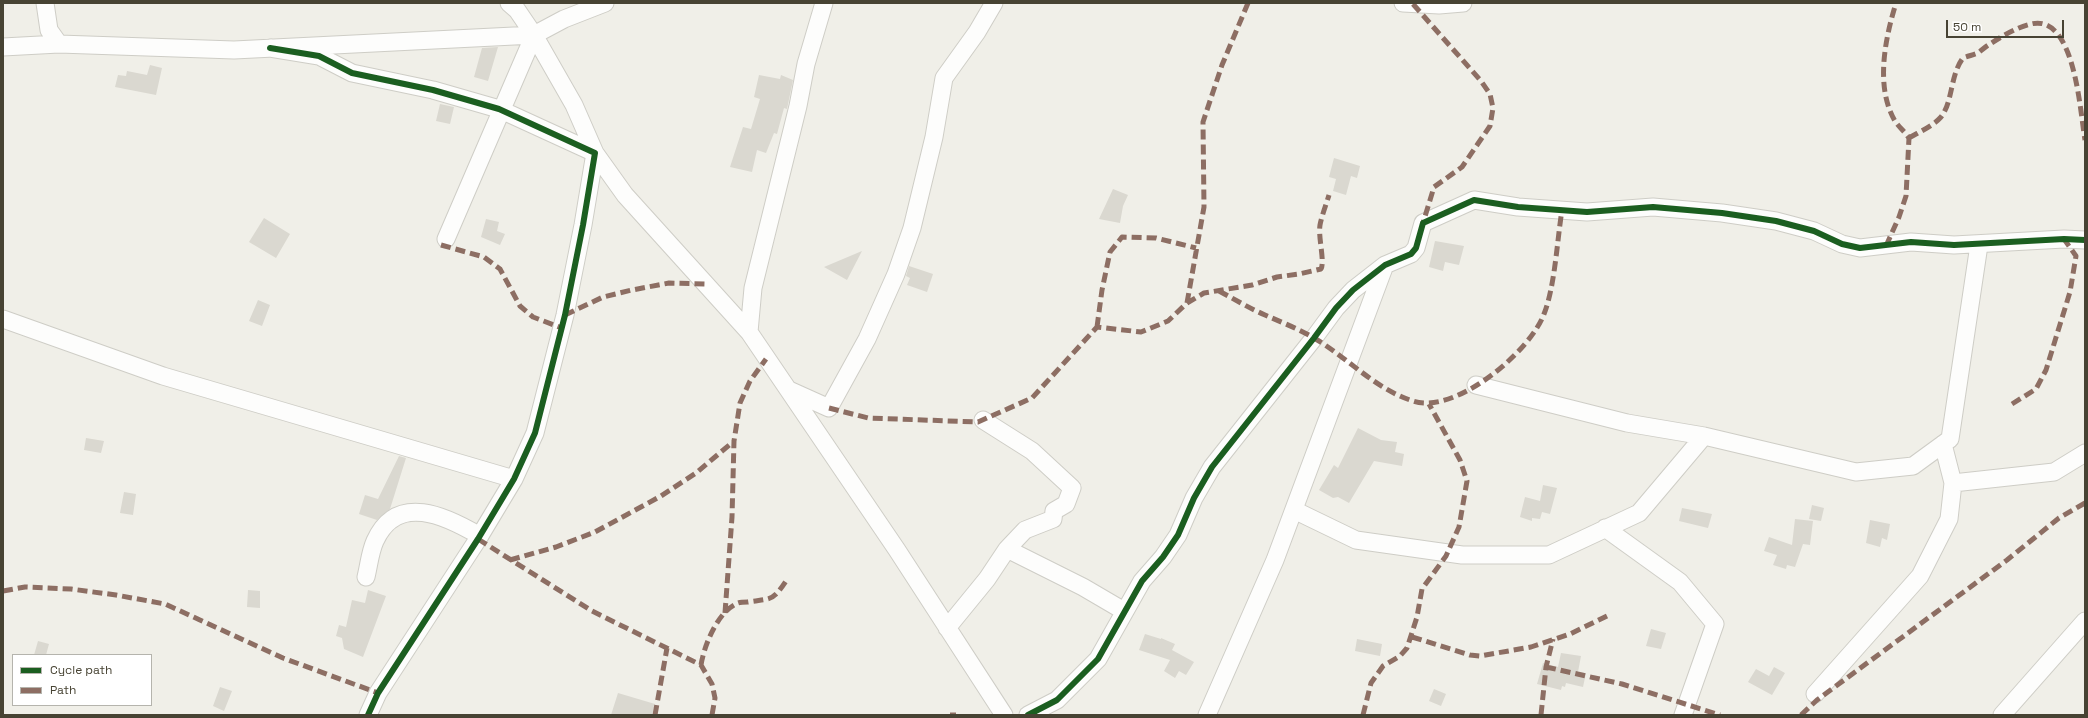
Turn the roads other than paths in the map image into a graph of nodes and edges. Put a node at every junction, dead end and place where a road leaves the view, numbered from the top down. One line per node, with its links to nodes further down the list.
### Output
1 (45, 3): 9 (street)
2 (605, 3): 8 (street)
3 (824, 3): 19 (street)
4 (994, 3): 21 (street)
5 (1403, 3): 6 (street)
6 (1463, 3)
7 (516, 5): 8 (street)
8 (534, 35): 11 (street); 12 (street); 13 (street)
9 (59, 44): 10 (street); 11 (street)
10 (3, 47)
11 (270, 48): 12 (street)
12 (501, 109): 13 (street); 14 (street)
13 (595, 153): 19 (street); 26 (street)
14 (446, 239)
15 (2085, 240): 16 (street)
16 (1979, 245): 17 (street); 24 (street)
17 (1386, 265): 28 (street); 33 (street)
18 (3, 319): 26 (street)
19 (749, 332): 21 (street)
20 (1476, 385): 23 (street)
21 (789, 390): 35 (street)
22 (983, 420): 31 (street)
23 (1704, 436): 24 (street); 29 (street)
24 (1943, 444): 27 (street)
25 (2085, 453): 27 (street)
26 (514, 479): 30 (street)
27 (1953, 483): 36 (street)
28 (1294, 510): 29 (street); 40 (street)
29 (1605, 528): 41 (street)
30 (480, 536): 32 (street); 37 (street)
31 (1007, 549): 33 (street); 35 (street)
32 (366, 577)
33 (1124, 612): 39 (street)
34 (2085, 621): 42 (street)
35 (947, 628): 38 (street)
36 (1815, 694)
37 (368, 715)
38 (1004, 715)
39 (1028, 715)
40 (1208, 715)
41 (1683, 715)
42 (2002, 715)

